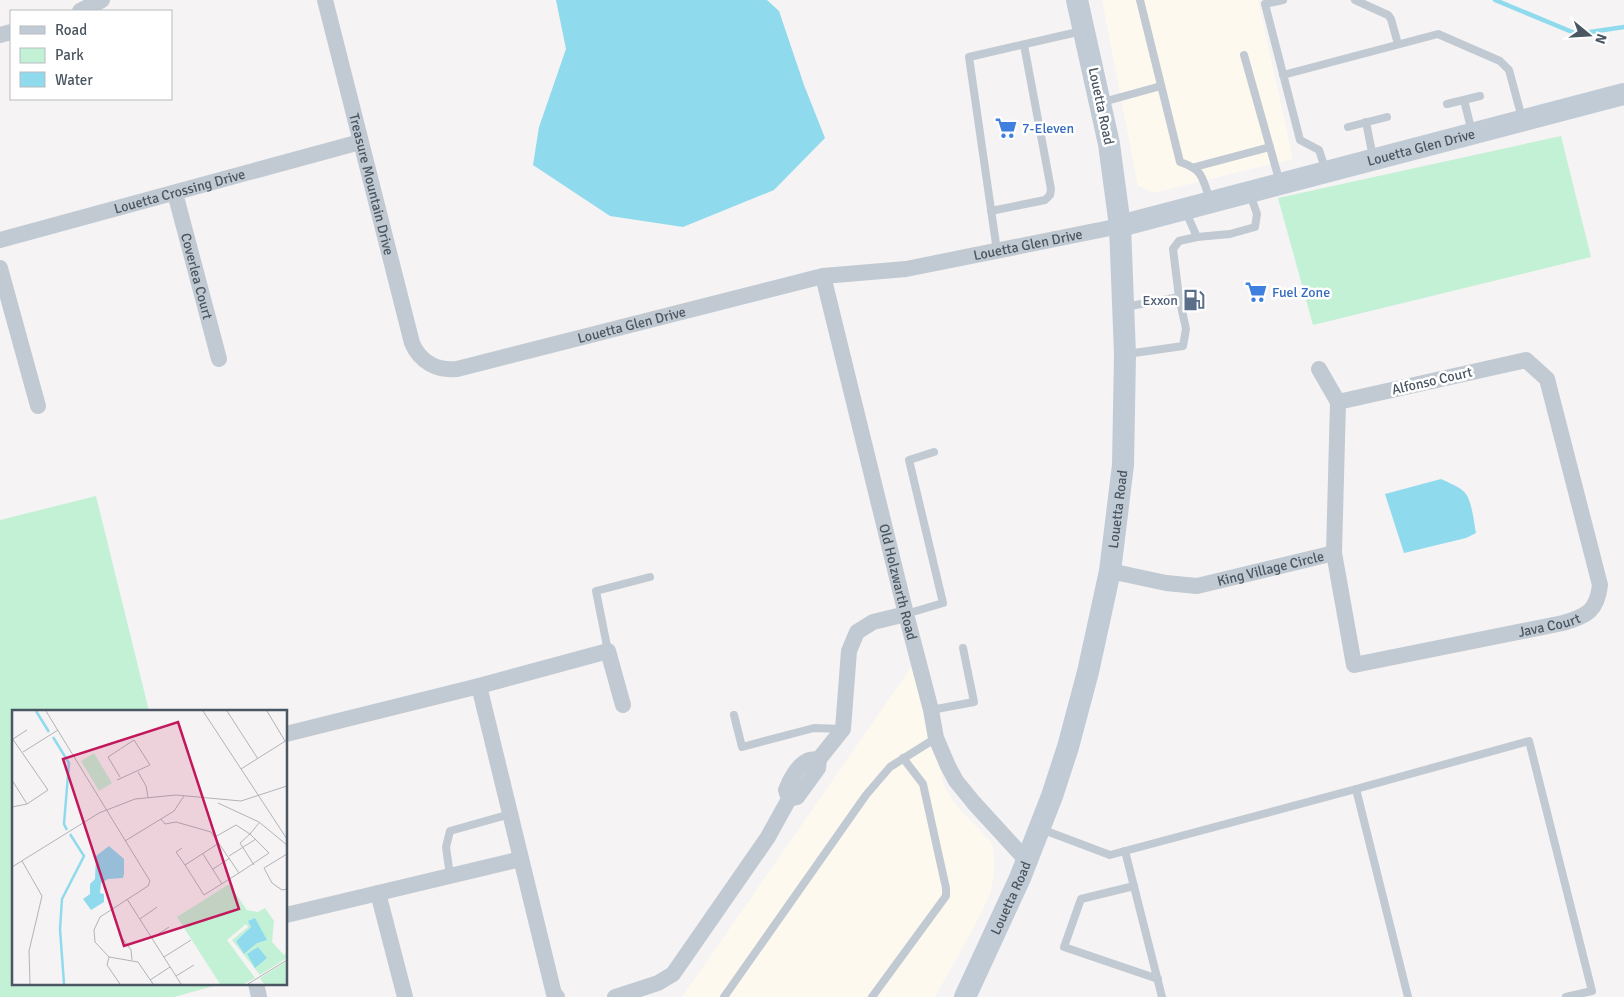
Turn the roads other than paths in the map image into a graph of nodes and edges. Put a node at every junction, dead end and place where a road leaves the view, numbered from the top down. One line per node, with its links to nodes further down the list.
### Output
1 (102, 0): 7 (street)
2 (326, 0): 24 (street, Treasure Mountain Drive)
3 (1078, 0): 8 (main road, Louetta Road)
4 (1140, 0): 13 (lane)
5 (1283, 0): 12 (lane)
6 (1355, 0): 10 (lane)
7 (82, 10)
8 (1084, 30): 9 (lane); 17 (main road, Louetta Road)
9 (1024, 44): 34 (lane); 34 (lane)
10 (1398, 44): 12 (lane); 20 (lane)
11 (1244, 55): 25 (lane)
12 (1283, 75): 28 (lane)
13 (1161, 86): 17 (lane); 27 (lane)
14 (1624, 94): 20 (main road, Louetta Glen Drive)
15 (1480, 96): 16 (lane)
16 (1464, 100): 18 (lane); 23 (lane)
17 (1100, 102): 35 (main road, Louetta Road)
18 (1447, 104)
19 (1387, 117): 21 (lane)
20 (1522, 120): 23 (main road, Louetta Glen Drive)
21 (1366, 122): 22 (lane); 26 (lane)
22 (1348, 127)
23 (1472, 134): 26 (main road, Louetta Glen Drive)
24 (360, 142): 31 (street, Louetta Crossing Drive); 46 (street, Treasure Mountain Drive)
25 (1270, 147): 27 (lane); 29 (lane)
26 (1373, 160): 28 (main road, Louetta Glen Drive)
27 (1195, 167): 32 (lane)
28 (1326, 172): 29 (main road, Louetta Glen Drive)
29 (1280, 184): 30 (main road, Louetta Glen Drive)
30 (1250, 192): 32 (main road, Louetta Glen Drive); 36 (lane)
31 (175, 194): 37 (street, Louetta Crossing Drive); 44 (street, Coverlea Court)
32 (1211, 202): 33 (main road, Louetta Glen Drive)
33 (1185, 209): 35 (main road, Louetta Glen Drive); 36 (lane)
34 (992, 211): 38 (lane)
35 (1120, 226): 38 (street, Louetta Glen Drive); 42 (main road, Louetta Road)
36 (1197, 237): 41 (lane)
37 (0, 240)
38 (997, 250): 40 (street, Louetta Glen Drive)
39 (0, 268): 49 (street)
40 (823, 276): 46 (street, Louetta Glen Drive); 54 (street, Old Holzwarth Road)
41 (1179, 297): 42 (lane); 43 (lane)
42 (1124, 307): 43 (main road, Louetta Road)
43 (1125, 354): 52 (main road, Louetta Road)
44 (220, 359)
45 (1526, 360): 48 (street, Alfonso Court); 51 (street, Java Court)
46 (428, 363)
47 (1318, 369): 48 (street)
48 (1338, 402): 51 (street, King Village Circle)
49 (38, 406)
50 (934, 452): 54 (lane)
51 (1334, 553): 52 (street, King Village Circle)
52 (1110, 571): 67 (main road, Louetta Road)
53 (650, 577): 56 (lane)
54 (906, 614): 59 (street, Old Holzwarth Road); 61 (street)
55 (963, 648): 59 (lane)
56 (608, 651): 57 (street); 58 (street)
57 (479, 686): 62 (street); 66 (street)
58 (623, 705)
59 (931, 710): 63 (street, Old Holzwarth Road)
60 (734, 715): 61 (lane)
61 (842, 729): 80 (street)
62 (288, 734)
63 (936, 738): 64 (lane); 70 (street, Old Holzwarth Road)
64 (903, 758): 81 (lane); 82 (lane)
65 (1356, 789): 68 (lane); 85 (lane); 86 (lane)
66 (510, 814): 69 (street); 71 (lane)
67 (1039, 829): 68 (lane); 70 (main road, Louetta Road)
68 (1125, 850): 72 (lane)
69 (521, 859): 71 (street); 79 (street)
70 (1027, 861): 83 (main road, Louetta Road)
71 (450, 876): 73 (street)
72 (1134, 886): 75 (lane); 75 (lane)
73 (378, 893): 74 (street); 78 (street)
74 (288, 915)
75 (1158, 979): 84 (lane)
76 (256, 984): 77 (street)
77 (259, 997)
78 (405, 997)
79 (556, 997)
80 (618, 997)
81 (724, 997)
82 (872, 997)
83 (965, 997)
84 (1162, 997)
85 (1406, 997)
86 (1566, 997)

